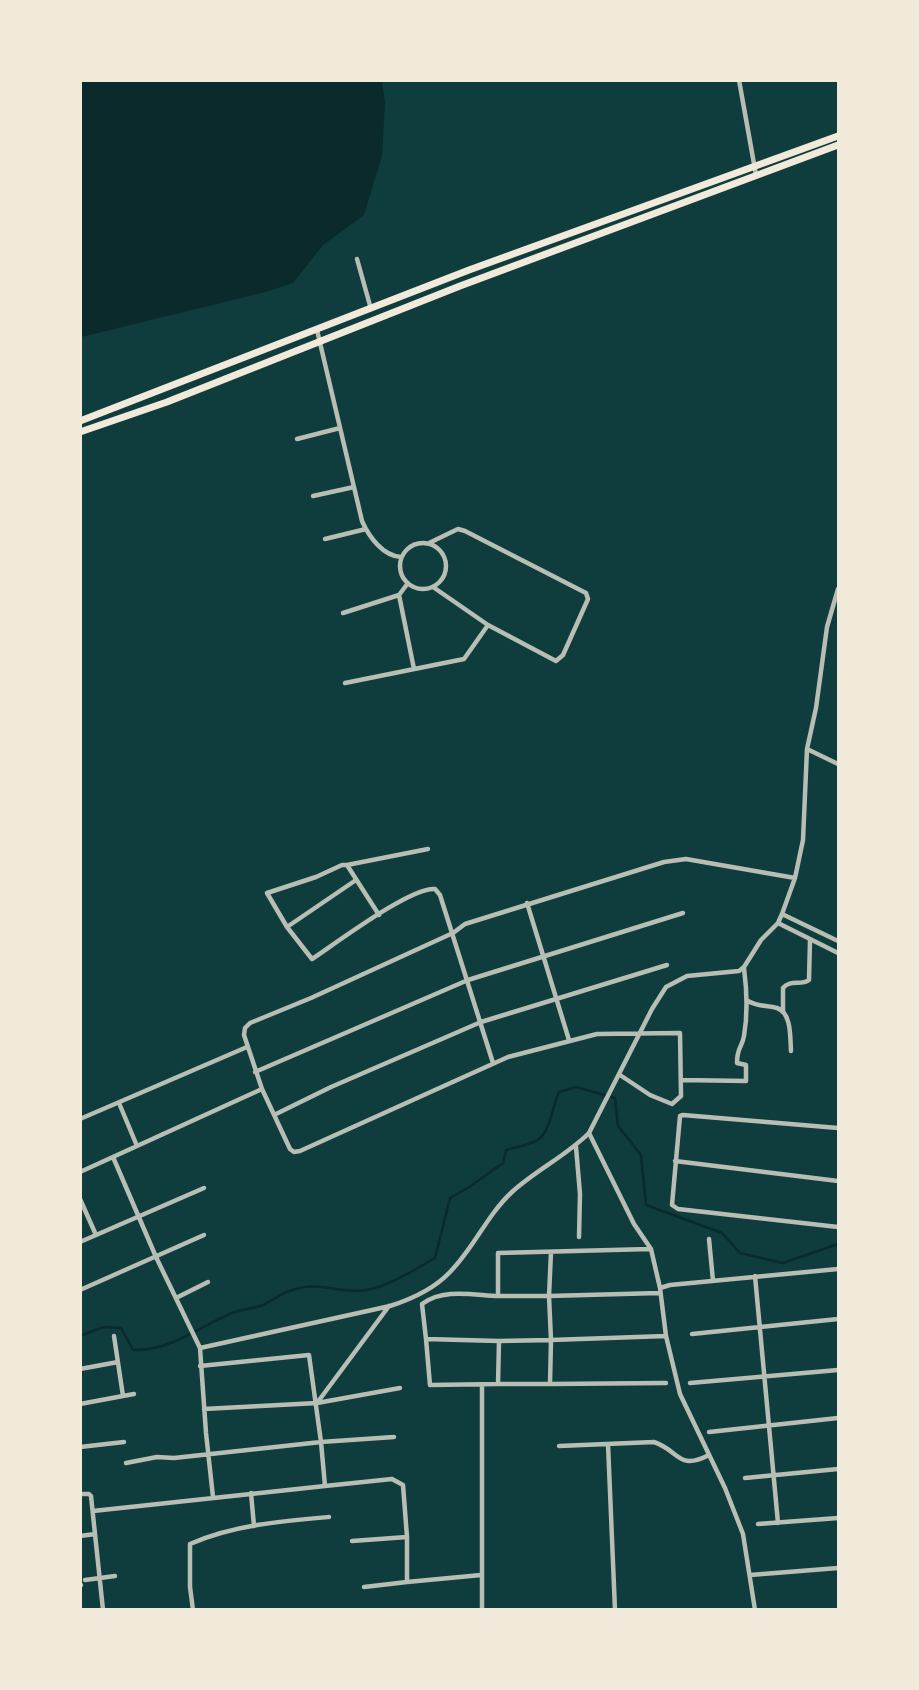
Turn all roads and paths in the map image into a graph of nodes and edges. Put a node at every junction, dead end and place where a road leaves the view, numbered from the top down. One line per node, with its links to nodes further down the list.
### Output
1 (739, 80): 4 (street)
2 (838, 136): 4 (main road)
3 (838, 145): 4 (main road)
4 (756, 171): 6 (main road); 8 (main road)
5 (357, 260): 6 (street)
6 (371, 309): 7 (main road)
7 (317, 330): 8 (street); 9 (main road)
8 (320, 342): 10 (street); 11 (main road)
9 (80, 421)
10 (340, 428): 12 (street); 13 (street)
11 (80, 432)
12 (297, 439)
13 (354, 487): 14 (street); 15 (street)
14 (313, 496)
15 (366, 529): 16 (street); 18 (street)
16 (325, 539)
17 (429, 543): 18 (street); 20 (street); 24 (street)
18 (401, 557): 19 (street)
19 (408, 583): 20 (street); 22 (street)
20 (433, 587): 24 (street)
21 (838, 589): 27 (street)
22 (400, 595): 23 (street); 25 (street)
23 (343, 613)
24 (488, 625): 25 (street)
25 (414, 669): 26 (street)
26 (345, 682)
27 (807, 749): 28 (street); 31 (street)
28 (838, 764)
29 (428, 849): 30 (street)
30 (347, 865): 32 (street); 38 (street)
31 (795, 878): 33 (street); 35 (street)
32 (356, 880): 36 (street); 38 (street)
33 (527, 903): 39 (street); 43 (street)
34 (683, 913): 43 (street)
35 (782, 914): 37 (street); 41 (street)
36 (379, 915): 38 (street); 39 (street)
37 (778, 923): 40 (street); 45 (street)
38 (287, 927)
39 (453, 933): 46 (street); 53 (street)
40 (810, 940): 42 (street); 49 (street)
41 (838, 941)
42 (838, 953)
43 (544, 955): 46 (street); 47 (street)
44 (667, 965): 47 (street)
45 (744, 967): 48 (street); 51 (street)
46 (468, 980): 50 (street); 56 (street)
47 (555, 998): 50 (street); 52 (street)
48 (747, 1000): 49 (street); 58 (street)
49 (783, 1012): 54 (street)
50 (481, 1022): 55 (street); 61 (street)
51 (641, 1032): 52 (street); 57 (street); 58 (street)
52 (569, 1040): 55 (street)
53 (247, 1047): 56 (street); 60 (street)
54 (792, 1051)
55 (494, 1063): 61 (street)
56 (255, 1072): 59 (street)
57 (620, 1074): 58 (street); 64 (street)
58 (682, 1080)
59 (262, 1089): 61 (street); 65 (street)
60 (119, 1103): 62 (street); 65 (street)
61 (274, 1115)
62 (80, 1119)
63 (838, 1128): 68 (street)
64 (589, 1133): 66 (street); 81 (street)
65 (137, 1146): 67 (street)
66 (576, 1146): 78 (street); 93 (street)
67 (113, 1157): 69 (street); 74 (street)
68 (675, 1161): 70 (street); 75 (street)
69 (80, 1172)
70 (838, 1181)
71 (204, 1188): 74 (street)
72 (80, 1199): 73 (street)
73 (83, 1210): 76 (street)
74 (138, 1217): 76 (street); 83 (street)
75 (838, 1227)
76 (96, 1235): 80 (street)
77 (204, 1235): 83 (street)
78 (579, 1237)
79 (709, 1239): 86 (street)
80 (80, 1242)
81 (650, 1249): 82 (street); 88 (street)
82 (551, 1252): 90 (street); 91 (street)
83 (156, 1257): 89 (street); 92 (street)
84 (838, 1269): 85 (street)
85 (755, 1276): 86 (street); 95 (street)
86 (713, 1280): 88 (street)
87 (208, 1282): 92 (street)
88 (663, 1288): 91 (street); 98 (street)
89 (80, 1290)
90 (498, 1296): 91 (street); 99 (street)
91 (549, 1296): 100 (street)
92 (176, 1298): 102 (street)
93 (390, 1306): 102 (street); 116 (street)
94 (838, 1319): 95 (street)
95 (759, 1326): 96 (street); 107 (street)
96 (692, 1334)
97 (114, 1336): 103 (street)
98 (666, 1336): 100 (street); 129 (street)
99 (426, 1339): 101 (street); 112 (street)
100 (551, 1340): 101 (street); 111 (street)
101 (499, 1341): 110 (street)
102 (200, 1348): 104 (street)
103 (118, 1362): 105 (street); 115 (street)
104 (200, 1366): 116 (street); 118 (street)
105 (80, 1368)
106 (838, 1370): 107 (street)
107 (764, 1377): 109 (street); 120 (street)
108 (666, 1383): 111 (street)
109 (690, 1383)
110 (498, 1384): 111 (street); 112 (street)
111 (550, 1384)
112 (482, 1385): 149 (street)
113 (400, 1388): 116 (street)
114 (134, 1394): 115 (street)
115 (123, 1396): 117 (street)
116 (317, 1403): 118 (street); 124 (street)
117 (80, 1404)
118 (204, 1409): 128 (street)
119 (838, 1418): 120 (street)
120 (768, 1426): 121 (street); 132 (street)
121 (709, 1432)
122 (394, 1437): 124 (street)
123 (124, 1442): 127 (street)
124 (321, 1442): 128 (street); 134 (street)
125 (608, 1444): 126 (street); 129 (street); 159 (street)
126 (559, 1446)
127 (80, 1447)
128 (209, 1454): 130 (street); 137 (street)
129 (709, 1455): 150 (street)
130 (126, 1463)
131 (838, 1469): 132 (street)
132 (773, 1475): 133 (street); 141 (street)
133 (745, 1478)
134 (325, 1486): 135 (street); 146 (street)
135 (251, 1493): 137 (street); 143 (street)
136 (80, 1494): 138 (street)
137 (213, 1497): 138 (street)
138 (93, 1511): 144 (street)
139 (329, 1517): 143 (street)
140 (838, 1518): 141 (street)
141 (778, 1523): 142 (street)
142 (758, 1524)
143 (254, 1525): 157 (street)
144 (95, 1534): 145 (street); 152 (street)
145 (80, 1536)
146 (407, 1536): 147 (street); 154 (street)
147 (352, 1541)
148 (838, 1568): 150 (street)
149 (481, 1575): 154 (street); 158 (street)
150 (750, 1575): 160 (street)
151 (116, 1576): 152 (street)
152 (100, 1578): 153 (street); 156 (street)
153 (85, 1580)
154 (408, 1582): 155 (street)
155 (364, 1587)
156 (103, 1609)
157 (193, 1609)
158 (482, 1609)
159 (615, 1609)
160 (755, 1609)

